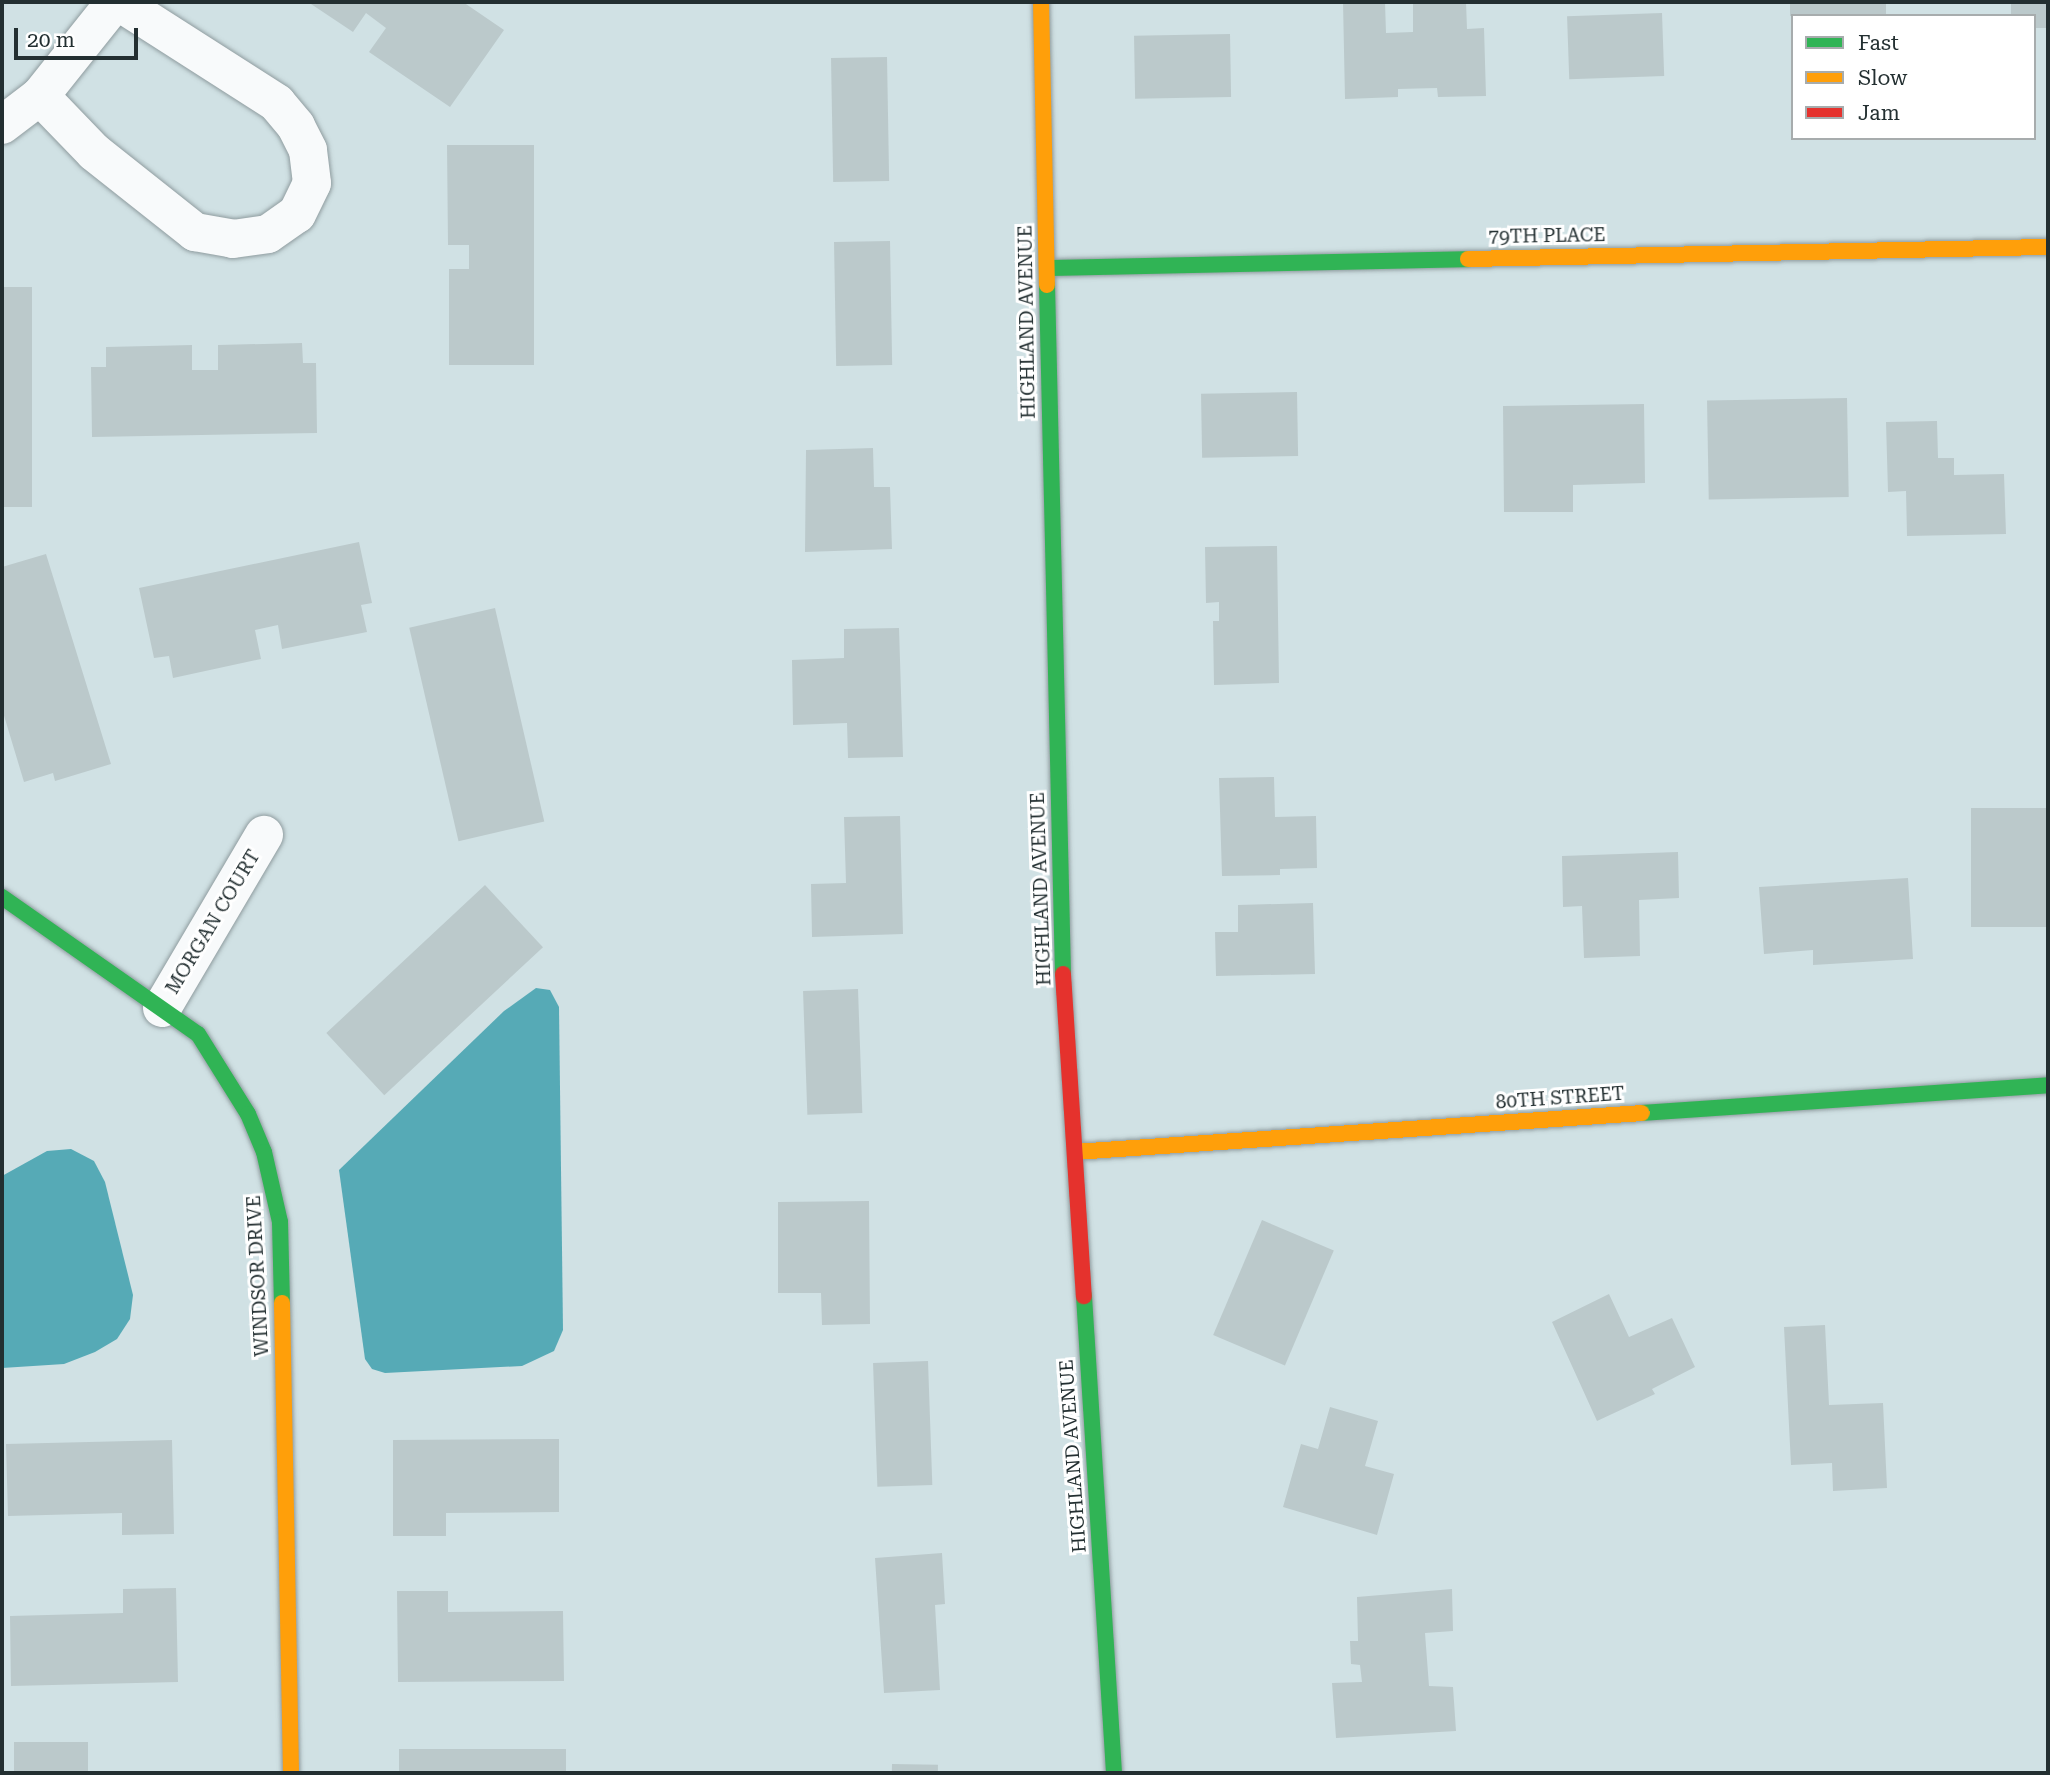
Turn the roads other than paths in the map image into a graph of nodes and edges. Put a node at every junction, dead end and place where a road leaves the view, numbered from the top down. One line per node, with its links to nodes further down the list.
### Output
1 (117, 2): 3 (street); 3 (street)
2 (1041, 2): 6 (street, HIGHLAND AVENUE)
3 (40, 96): 4 (street)
4 (2, 125)
5 (2048, 247): 6 (street, 79TH PLACE)
6 (1047, 268): 11 (street, HIGHLAND AVENUE)
7 (264, 835): 9 (street, MORGAN COURT)
8 (2, 897): 9 (street, WINDSOR DRIVE)
9 (162, 1008): 12 (street, WINDSOR DRIVE)
10 (2048, 1085): 11 (street, 80TH STREET)
11 (1075, 1152): 13 (street, HIGHLAND AVENUE)
12 (291, 1773)
13 (1114, 1773)

